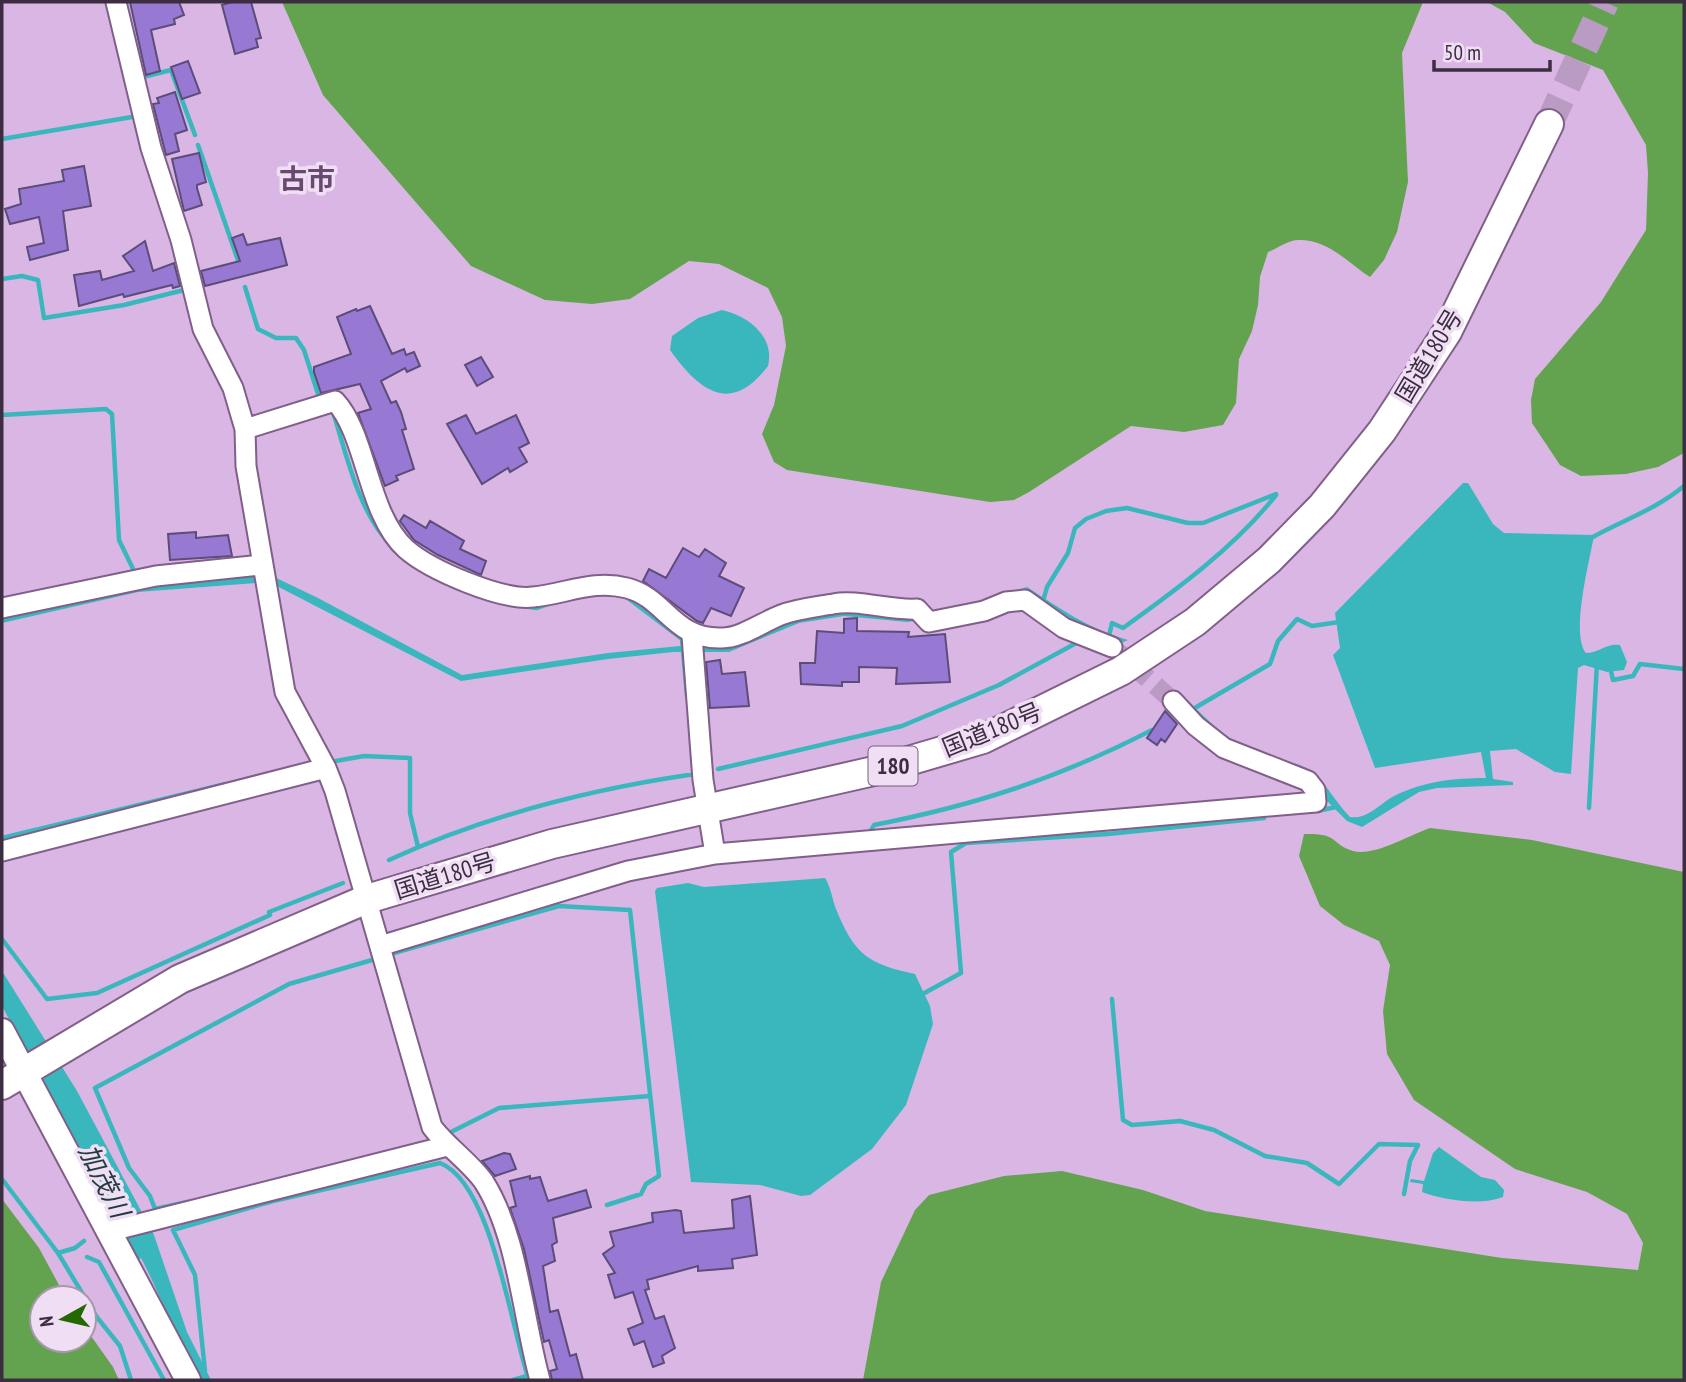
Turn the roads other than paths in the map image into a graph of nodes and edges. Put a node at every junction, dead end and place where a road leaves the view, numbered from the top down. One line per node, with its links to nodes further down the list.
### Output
1 (116, 2): 3 (street)
2 (1549, 124): 10 (highway, 国道180号 / 180)
3 (244, 429): 4 (street); 6 (street)
4 (261, 565): 5 (street); 9 (street)
5 (2, 608)
6 (692, 636): 7 (street); 10 (street)
7 (1112, 647)
8 (1173, 701): 12 (street)
9 (326, 768): 11 (street); 13 (street)
10 (708, 807): 12 (street); 13 (highway, 国道180号 / 180)
11 (2, 850)
12 (715, 854): 14 (street)
13 (367, 899): 14 (street); 16 (highway, 国道180号 / 180)
14 (380, 947): 17 (street)
15 (2, 1031): 16 (main road)
16 (13, 1077): 18 (main road)
17 (447, 1146): 18 (street); 20 (street)
18 (111, 1231): 19 (main road)
19 (188, 1380)
20 (540, 1380)

